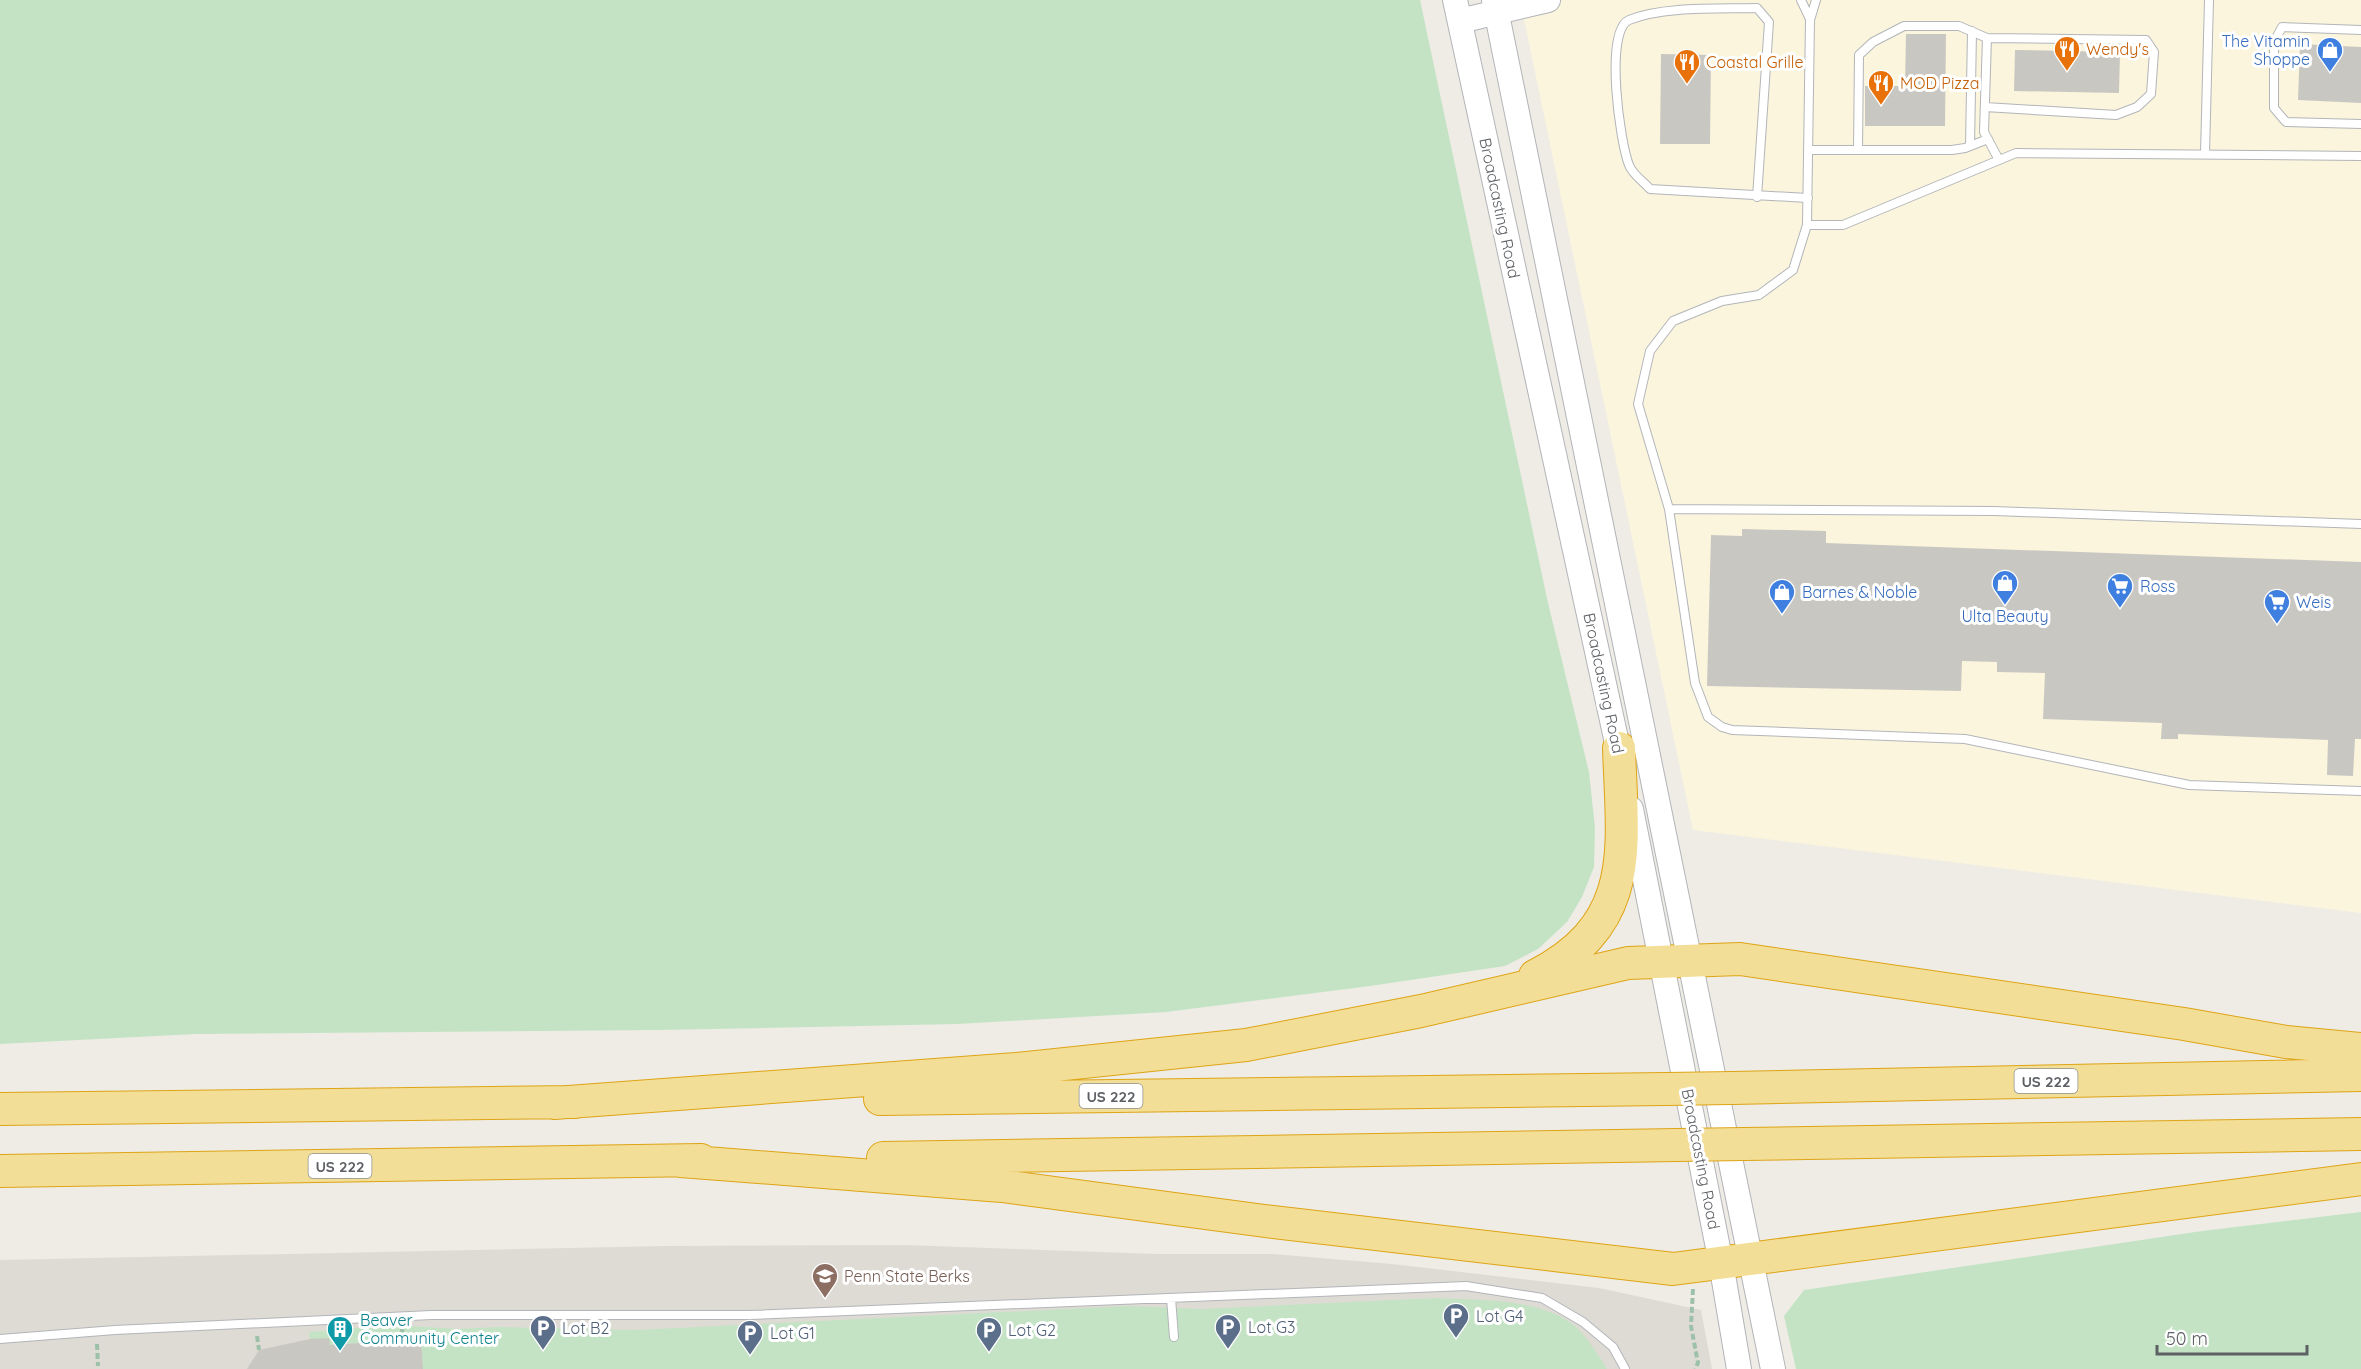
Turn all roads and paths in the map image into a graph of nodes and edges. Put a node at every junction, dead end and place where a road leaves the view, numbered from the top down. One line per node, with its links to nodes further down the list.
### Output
1 (1548, 0): 5 (main road)
2 (1801, 0): 7 (lane)
3 (1816, 0): 7 (lane)
4 (2209, 0): 17 (lane)
5 (1495, 6): 6 (main road); 27 (main road, Broadcasting Road)
6 (1458, 10): 25 (main road, Broadcasting Road)
7 (1810, 20): 15 (lane)
8 (2361, 30): 12 (lane)
9 (1972, 32): 10 (lane); 14 (lane); 16 (lane)
10 (1987, 38): 11 (lane); 11 (lane)
11 (1985, 108): 13 (lane)
12 (2361, 124)
13 (1988, 139): 14 (lane); 19 (lane)
14 (1970, 146): 16 (lane)
15 (1808, 150): 16 (lane); 21 (lane)
16 (1858, 150)
17 (2205, 153): 18 (lane); 19 (lane)
18 (2361, 156)
19 (1999, 160): 22 (lane)
20 (1757, 197): 20 (lane); 21 (lane)
21 (1808, 198): 22 (lane)
22 (1807, 225): 23 (lane)
23 (1669, 509): 24 (lane); 26 (lane)
24 (2361, 524)
25 (1619, 748): 27 (main road, Broadcasting Road); 28 (highway)
26 (2361, 791)
27 (1676, 961): 28 (highway); 29 (highway); 37 (main road, Broadcasting Road)
28 (1505, 991): 31 (highway)
29 (2361, 1049)
30 (2361, 1075): 31 (highway, US 222, bridge)
31 (555, 1103): 32 (highway, US 222)
32 (0, 1109)
33 (2361, 1134): 34 (highway, US 222, bridge)
34 (681, 1161): 35 (highway, US 222); 37 (highway)
35 (0, 1171)
36 (2361, 1179): 37 (highway)
37 (1722, 1263): 44 (path); 45 (main road, Broadcasting Road); 46 (main road, Broadcasting Road)
38 (1171, 1298): 39 (lane); 40 (lane); 43 (lane)
39 (97, 1331): 41 (lane); 42 (path)
40 (1174, 1337)
41 (0, 1339)
42 (98, 1366)
43 (1625, 1369)
44 (1695, 1369)
45 (1739, 1369)
46 (1773, 1369)

